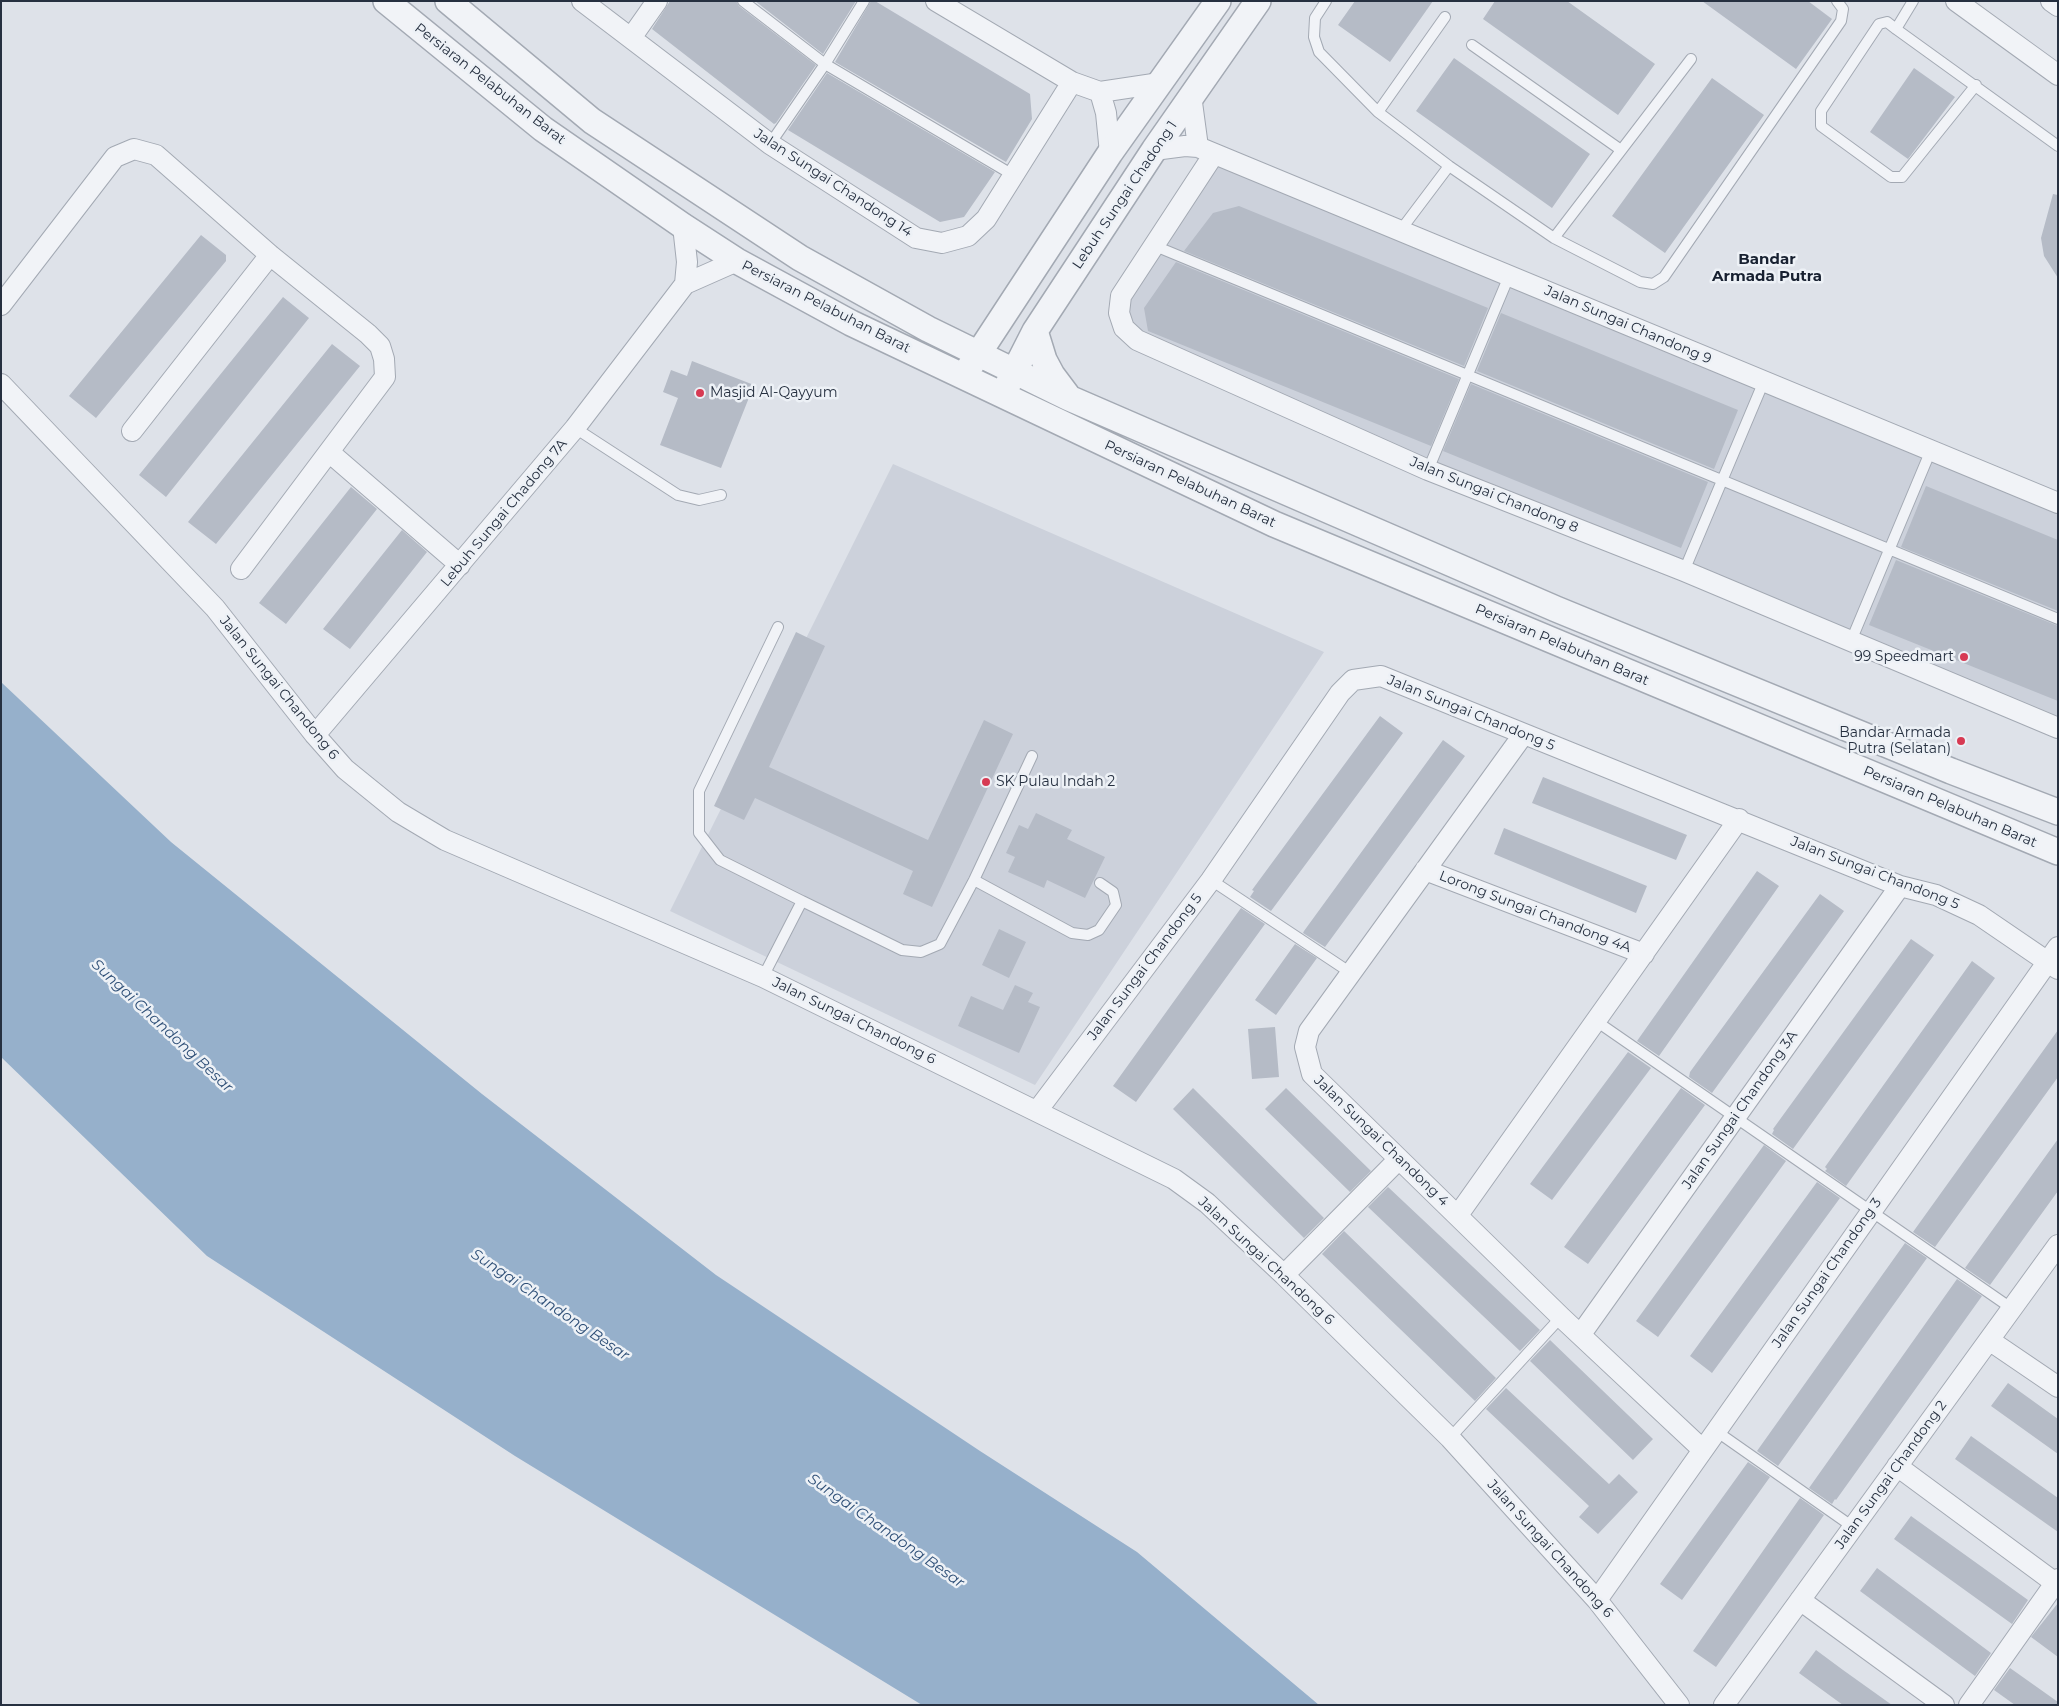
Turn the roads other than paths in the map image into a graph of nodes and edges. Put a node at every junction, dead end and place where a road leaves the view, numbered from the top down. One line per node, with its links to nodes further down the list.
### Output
1 (386, 1): 37 (street, Persiaran Pelabuhan Barat)
2 (448, 1): 47 (street, Persiaran Pelabuhan Barat)
3 (582, 1): 18 (street, Jalan Sungai Chandong 14)
4 (657, 1): 18 (street)
5 (742, 1): 21 (lane)
6 (864, 1): 21 (lane)
7 (936, 1): 23 (street)
8 (1218, 1): 24 (street)
9 (1258, 1): 27 (street, Lebuh Sungai Chadong 1)
10 (1326, 1): 28 (lane)
11 (1837, 1): 39 (lane)
12 (1913, 1): 17 (lane)
13 (1956, 1): 22 (street)
14 (2051, 1): 15 (street)
15 (2058, 6)
16 (1445, 17): 28 (lane)
17 (1896, 29): 25 (lane); 25 (lane)
18 (631, 38): 29 (street, Jalan Sungai Chandong 14)
19 (1472, 45): 32 (lane)
20 (1691, 59): 32 (lane)
21 (825, 64): 29 (lane); 36 (lane)
22 (2058, 75)
23 (1072, 82): 26 (street); 36 (street, Jalan Sungai Chandong 14)
24 (1160, 83): 26 (street); 34 (street)
25 (1976, 85): 30 (lane)
26 (1100, 92): 34 (street)
27 (1191, 95): 31 (street, Lebuh Sungai Chadong 1); 33 (street)
28 (1378, 112): 35 (lane)
29 (770, 144): 36 (street, Jalan Sungai Chandong 14)
30 (2058, 146)
31 (1154, 150): 33 (street, Jalan Sungai Chandong 9); 48 (street, Lebuh Sungai Chadong 1)
32 (1621, 150): 39 (lane)
33 (1206, 151): 38 (street, Jalan Sungai Chandong 9); 40 (street, Jalan Sungai Chandong 8)
34 (1110, 153): 46 (street)
35 (1449, 166): 38 (lane); 39 (lane)
36 (1013, 175)
37 (683, 226): 42 (street, Persiaran Pelabuhan Barat); 44 (street)
38 (1400, 231): 43 (street, Jalan Sungai Chandong 9)
39 (1554, 238)
40 (1155, 246): 51 (lane); 61 (street, Jalan Sungai Chandong 8)
41 (270, 255): 45 (street); 58 (street); 60 (street)
42 (737, 261): 44 (street); 52 (street, Persiaran Pelabuhan Barat)
43 (1509, 276): 51 (lane); 53 (street, Jalan Sungai Chandong 9)
44 (685, 284): 57 (street, Lebuh Sungai Chadong 7A)
45 (1, 305)
46 (998, 322): 47 (street); 49 (street)
47 (928, 329): 49 (street, Persiaran Pelabuhan Barat)
48 (1035, 331): 50 (street, Lebuh Sungai Chadong 1); 56 (street)
49 (979, 354): 50 (street, Persiaran Pelabuhan Barat); 52 (street)
50 (1016, 371): 55 (street, Lebuh Sungai Chadong 1); 56 (street, Persiaran Pelabuhan Barat)
51 (1468, 375): 61 (lane); 62 (lane)
52 (964, 376): 55 (street, Persiaran Pelabuhan Barat)
53 (1764, 381): 59 (street, Jalan Sungai Chandong 9); 62 (lane)
54 (1, 384): 75 (street, Jalan Sungai Chandong 6)
55 (1002, 395): 72 (street, Persiaran Pelabuhan Barat)
56 (1069, 398): 69 (street, Persiaran Pelabuhan Barat)
57 (575, 428): 63 (lane); 66 (street, Lebuh Sungai Chadong 7A)
58 (132, 431)
59 (1931, 450): 64 (street, Jalan Sungai Chandong 9); 65 (lane)
60 (329, 452): 66 (street); 67 (street)
61 (1428, 470): 68 (street, Jalan Sungai Chandong 8)
62 (1722, 481): 65 (lane); 68 (lane)
63 (721, 495)
64 (2058, 503)
65 (1889, 550): 70 (lane); 73 (lane)
66 (460, 565): 75 (street, Lebuh Sungai Chadong 7A)
67 (241, 569)
68 (1684, 571): 73 (street, Jalan Sungai Chandong 8)
69 (1556, 609): 72 (street); 78 (street, Persiaran Pelabuhan Barat)
70 (2058, 619)
71 (778, 627): 86 (lane)
72 (1541, 637): 80 (street, Persiaran Pelabuhan Barat)
73 (1851, 641): 74 (street, Jalan Sungai Chandong 8)
74 (2058, 728)
75 (315, 735): 90 (street, Jalan Sungai Chandong 6)
76 (1523, 735): 79 (street, Jalan Sungai Chandong 5); 81 (street, Jalan Sungai Chandong 4); 83 (street, Jalan Sungai Chandong 5)
77 (1032, 756): 82 (lane)
78 (2058, 812)
79 (1739, 820): 85 (street, Jalan Sungai Chandong 5); 87 (street)
80 (2058, 852)
81 (1425, 870): 87 (street, Lorong Sungai Chandong 4A); 89 (street, Jalan Sungai Chandong 4)
82 (974, 880): 84 (lane); 86 (lane)
83 (1211, 880): 89 (lane); 92 (street, Jalan Sungai Chandong 5)
84 (1100, 883)
85 (1900, 886): 88 (street, Jalan Sungai Chandong 5); 93 (street, Jalan Sungai Chandong 3A)
86 (802, 902): 90 (lane)
87 (1644, 954): 91 (street)
88 (2054, 959): 95 (street, Jalan Sungai Chandong 3)
89 (1351, 973): 94 (street, Jalan Sungai Chandong 4)
90 (763, 977): 92 (street, Jalan Sungai Chandong 6)
91 (1596, 1020): 93 (lane); 96 (street)
92 (1037, 1111): 98 (street, Jalan Sungai Chandong 6)
93 (1735, 1117): 95 (lane); 101 (street, Jalan Sungai Chandong 3A)
94 (1399, 1159): 96 (street, Jalan Sungai Chandong 4); 98 (street)
95 (1871, 1211): 99 (lane); 104 (street, Jalan Sungai Chandong 3)
96 (1458, 1215): 100 (street, Jalan Sungai Chandong 4)
97 (2058, 1244): 99 (street, Jalan Sungai Chandong 2)
98 (1284, 1276): 105 (street, Jalan Sungai Chandong 6)
99 (2011, 1308): 102 (street, Jalan Sungai Chandong 2)
100 (1561, 1317): 101 (street, Jalan Sungai Chandong 4); 105 (lane)
101 (1581, 1334): 106 (street, Jalan Sungai Chandong 4)
102 (1989, 1340): 103 (street); 107 (street, Jalan Sungai Chandong 2)
103 (2058, 1386)
104 (1716, 1431): 106 (street, Jalan Sungai Chandong 3); 108 (lane)
105 (1450, 1438): 110 (street, Jalan Sungai Chandong 6)
106 (1703, 1450): 110 (street, Jalan Sungai Chandong 3)
107 (1897, 1466): 108 (street, Jalan Sungai Chandong 2); 109 (street)
108 (1853, 1527): 111 (street, Jalan Sungai Chandong 2)
109 (2057, 1583): 115 (street)
110 (1597, 1600): 112 (street, Jalan Sungai Chandong 6)
111 (1800, 1600): 113 (street, Jalan Sungai Chandong 2); 114 (street)
112 (1679, 1705)
113 (1724, 1705)
114 (1944, 1705)
115 (1970, 1705)

